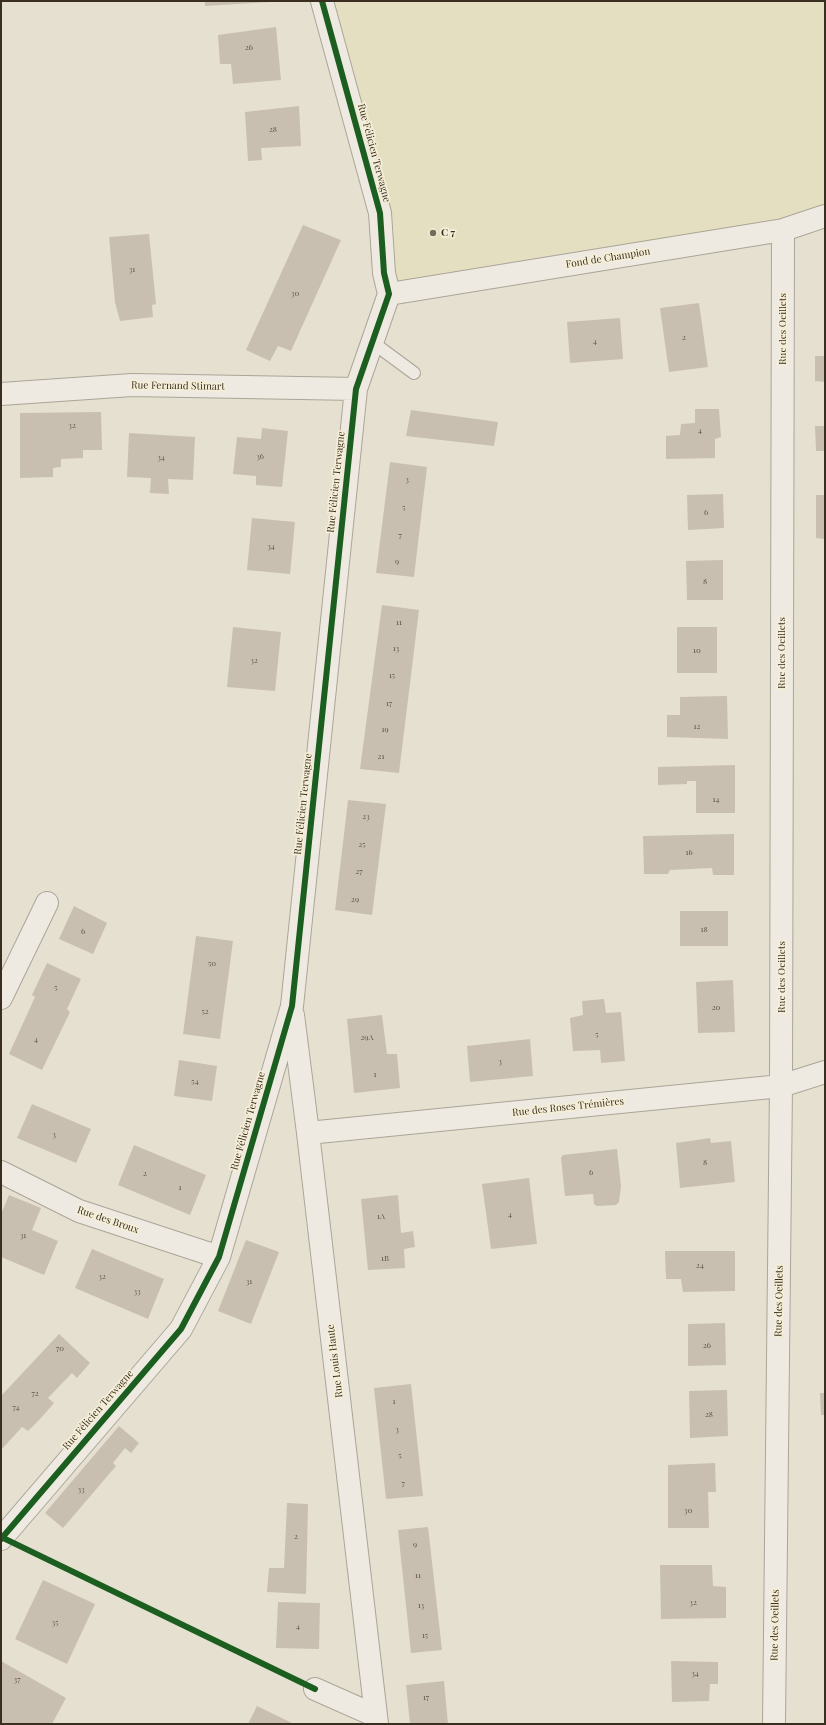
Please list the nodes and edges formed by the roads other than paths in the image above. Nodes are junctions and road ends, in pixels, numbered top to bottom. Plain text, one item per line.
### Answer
1 (322, 1) edge
2 (825, 216) edge
3 (783, 230) junction
4 (389, 294) junction
5 (372, 342) junction
6 (414, 373) dead end
7 (356, 390) junction
8 (1, 394) edge
9 (47, 903) dead end
10 (1, 998) edge
11 (292, 1006) junction
12 (825, 1072) edge
13 (781, 1086) junction
14 (308, 1133) junction
15 (1, 1172) edge
16 (219, 1257) junction
17 (1, 1538) edge
18 (315, 1689) road end
19 (376, 1720) edge
20 (774, 1724) edge

1 - 4 street, Rue Félicien Terwagne
2 - 3 street, Fond de Champion
3 - 4 street, Fond de Champion
3 - 13 street, Rue des Oeillets
4 - 5 street, Rue Félicien Terwagne
5 - 6 lane
5 - 7 street, Rue Félicien Terwagne
7 - 8 street, Rue Fernand Stimart
7 - 11 street, Rue Félicien Terwagne
9 - 10 street
11 - 14 street, Rue Louis Haute
11 - 16 street, Rue Félicien Terwagne
12 - 13 street, Rue des Roses Trémières
13 - 14 street, Rue des Roses Trémières
13 - 20 street, Rue des Oeillets
14 - 19 street, Rue Louis Haute
15 - 16 street, Rue des Broux
16 - 17 street, Rue Félicien Terwagne
18 - 19 street, Rue Louis Haute

